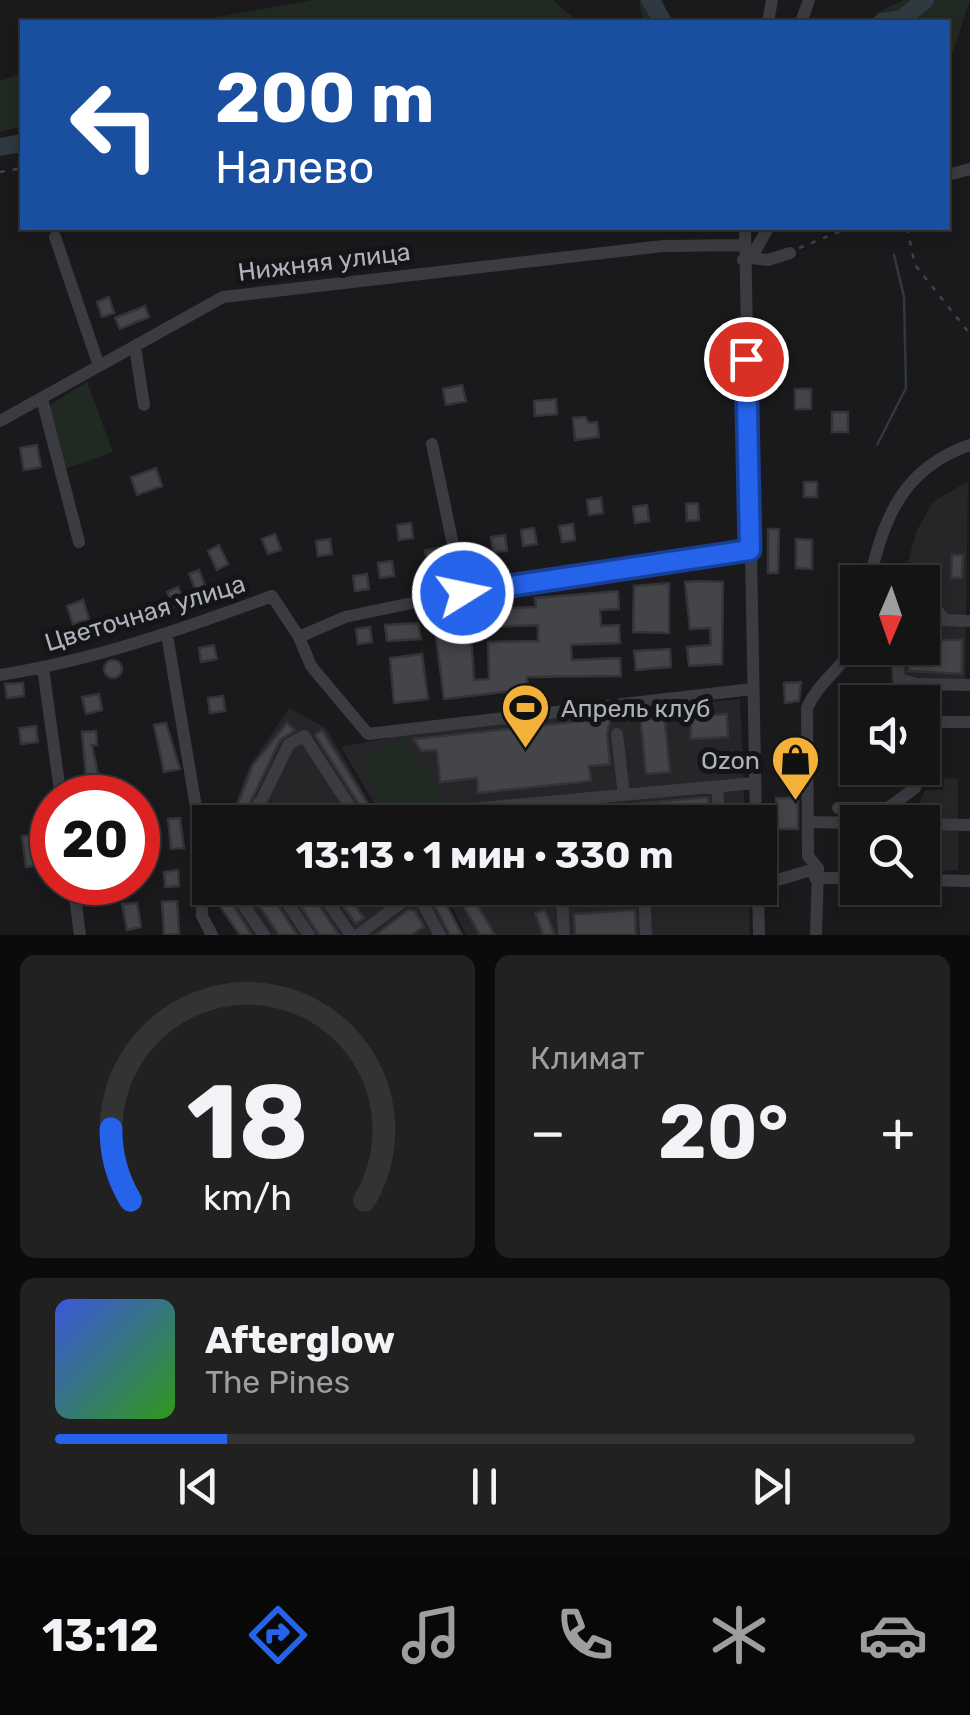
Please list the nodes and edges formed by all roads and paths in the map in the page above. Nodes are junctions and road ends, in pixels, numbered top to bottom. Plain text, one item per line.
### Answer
1 (746, 230) edge
2 (766, 230) edge
3 (843, 230) edge
4 (907, 230) edge
5 (55, 237) dead end
6 (790, 253) joint
7 (746, 254) junction
8 (970, 334) edge
9 (135, 347) junction
10 (99, 366) junction
11 (42, 399) junction
12 (144, 404) dead end
13 (0, 421) edge
14 (432, 444) dead end
15 (970, 444) edge
16 (79, 542) dead end
17 (750, 550) junction
18 (874, 565) edge
19 (463, 593) junction
20 (940, 614) edge
21 (970, 621) edge
22 (167, 634) junction
23 (299, 637) junction
24 (840, 665) edge
25 (898, 665) edge
26 (42, 668) junction
27 (0, 675) edge
28 (970, 686) edge
29 (752, 689) junction
30 (940, 722) edge
31 (970, 722) edge
32 (617, 734) dead end
33 (58, 775) edge
34 (754, 783) junction
35 (915, 785) edge
36 (717, 787) junction
37 (624, 795) junction
38 (259, 802) junction
39 (258, 805) edge
40 (261, 805) edge
41 (349, 805) edge
42 (514, 805) edge
43 (719, 805) edge
44 (755, 805) edge
45 (838, 808) dead end
46 (808, 822) junction
47 (840, 823) edge
48 (940, 824) edge
49 (970, 825) edge
50 (816, 873) junction
51 (840, 876) edge
52 (940, 880) edge
53 (970, 881) edge
54 (777, 884) edge
55 (76, 905) edge
56 (244, 905) edge
57 (289, 905) edge
58 (331, 905) edge
59 (389, 905) edge
60 (423, 905) edge
61 (562, 905) edge
62 (645, 905) edge
63 (759, 905) edge
64 (433, 932) edge
65 (80, 935) edge
66 (212, 935) edge
67 (264, 935) edge
68 (309, 935) edge
69 (355, 935) edge
70 (564, 935) edge
71 (646, 935) edge
72 (759, 935) edge
73 (816, 935) edge

1 - 7 street
2 - 7 street
3 - 6 path
4 - 8 path
5 - 10 street
6 - 7 street, Нижняя улица
7 - 9 street, Нижняя улица
7 - 17 street
9 - 10 street, Нижняя улица
9 - 12 street
10 - 11 street, Нижняя улица
11 - 13 street, Нижняя улица
11 - 16 street
14 - 19 street
15 - 18 street
17 - 19 street
17 - 29 street
19 - 23 street
20 - 21 street
22 - 23 street, Цветочная улица
22 - 26 street, Цветочная улица
22 - 66 street
23 - 29 street
24 - 46 street
25 - 28 street
26 - 27 street, Цветочная улица
26 - 33 street
29 - 34 street
30 - 31 street
32 - 37 street
34 - 36 street
34 - 44 street
35 - 45 street
36 - 37 street
36 - 43 street
37 - 42 street
38 - 39 street
38 - 40 street
38 - 41 street
46 - 47 street
46 - 50 street
48 - 49 street
50 - 51 street
50 - 54 street
50 - 73 street
52 - 53 street
55 - 65 street
56 - 67 street
57 - 68 street
58 - 69 street
59 - 69 street
60 - 64 street
61 - 70 street
62 - 71 street
63 - 72 street

